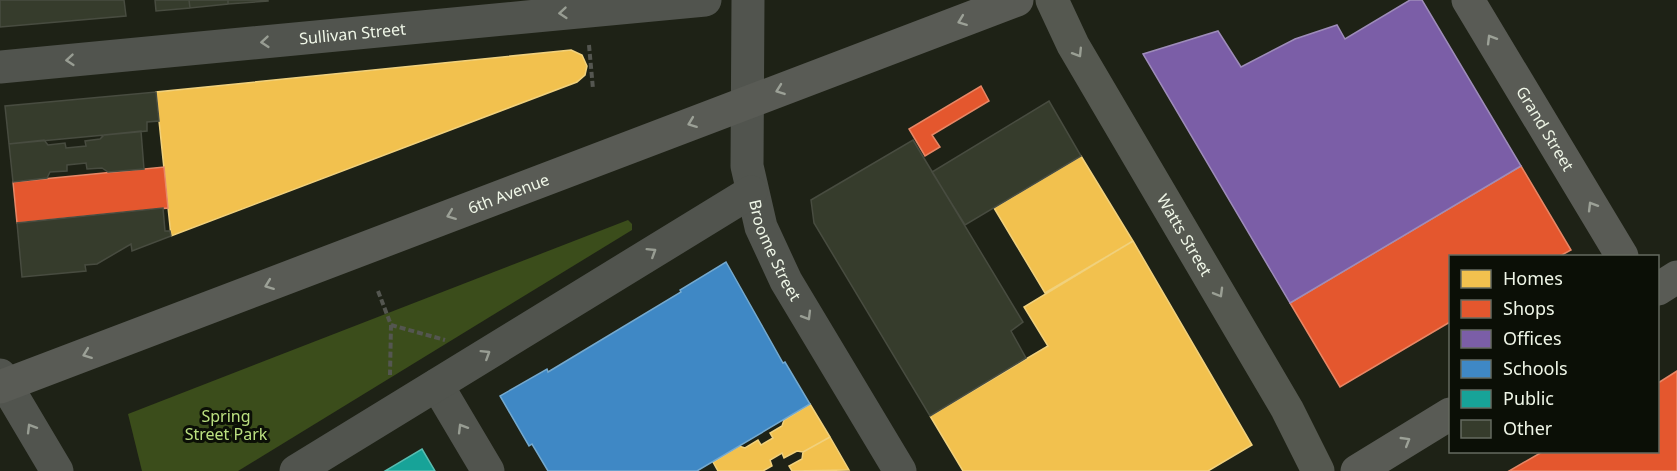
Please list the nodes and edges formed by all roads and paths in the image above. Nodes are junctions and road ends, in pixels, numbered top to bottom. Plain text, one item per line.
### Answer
1 (705, 0) edge
2 (748, 0) edge
3 (1017, 0) edge
4 (1052, 0) edge
5 (1468, 0) edge
6 (589, 45) dead end
7 (0, 67) edge
8 (593, 89) dead end
9 (747, 103) junction
10 (751, 192) junction
11 (1621, 255) edge
12 (1677, 277) edge
13 (1659, 288) edge
14 (378, 291) dead end
15 (391, 325) junction
16 (454, 343) dead end
17 (2, 382) edge
18 (390, 382) dead end
19 (436, 385) junction
20 (1449, 415) edge
21 (57, 471) edge
22 (296, 471) edge
23 (488, 471) edge
24 (900, 471) edge
25 (1318, 471) edge
26 (1357, 471) edge

1 -> 7 street, Sullivan Street
2 - 9 street, Broome Street
3 -> 9 main road, 6th Avenue
4 -> 25 highway, Watts Street
11 -> 5 main road, Grand Street
6 - 8 path
9 - 10 street, Broome Street
9 -> 17 main road, 6th Avenue
19 -> 10 street
10 -> 24 street, Broome Street
12 - 13 main road
14 - 15 path
15 - 16 path
15 - 18 path
21 -> 17 street
19 - 22 street
23 -> 19 street
26 -> 20 main road

